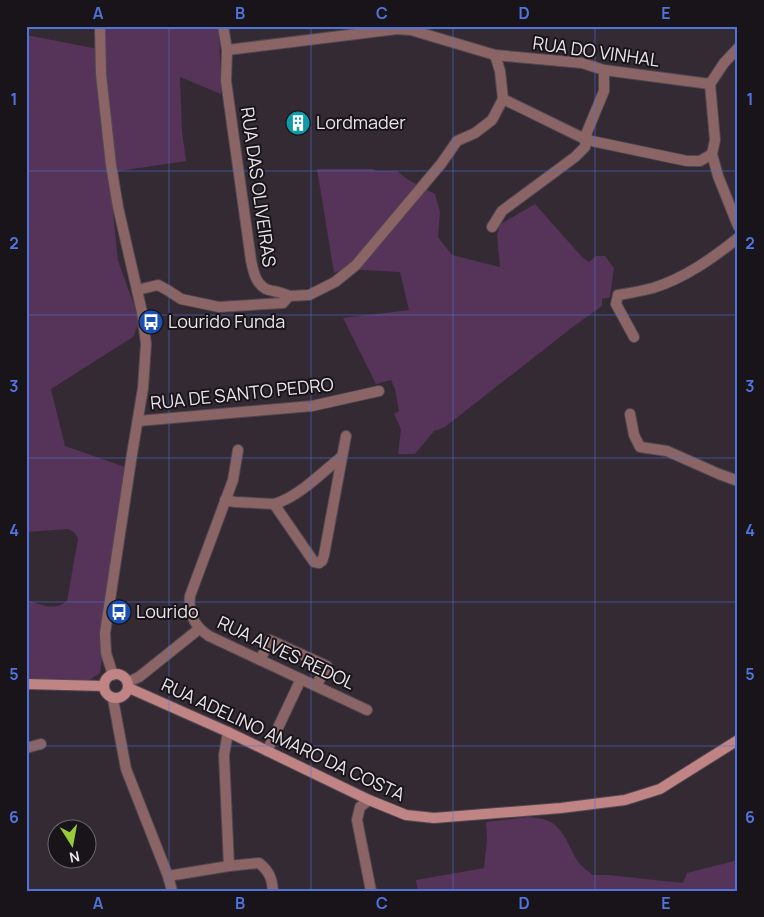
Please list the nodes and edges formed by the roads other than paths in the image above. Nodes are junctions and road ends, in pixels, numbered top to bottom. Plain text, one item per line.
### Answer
1 (100, 26) edge
2 (223, 26) edge
3 (325, 26) edge
4 (408, 28) edge
5 (325, 38) junction
6 (738, 48) edge
7 (227, 50) junction
8 (495, 55) junction
9 (604, 70) junction
10 (710, 84) junction
11 (503, 99) junction
12 (587, 140) junction
13 (712, 154) junction
14 (738, 226) edge
15 (492, 227) dead end
16 (738, 238) edge
17 (137, 290) junction
18 (289, 296) junction
19 (634, 336) dead end
20 (379, 391) dead end
21 (630, 414) dead end
22 (138, 421) junction
23 (346, 436) dead end
24 (238, 450) dead end
25 (342, 456) junction
26 (738, 481) edge
27 (225, 500) junction
28 (274, 504) junction
29 (199, 629) junction
30 (260, 660) junction
31 (113, 675) junction
32 (301, 679) junction
33 (26, 684) edge
34 (128, 685) junction
35 (104, 686) junction
36 (316, 686) junction
37 (112, 699) junction
38 (367, 710) dead end
39 (228, 732) junction
40 (738, 740) edge
41 (41, 744) dead end
42 (26, 748) edge
43 (267, 751) junction
44 (369, 800) junction
45 (229, 866) junction
46 (168, 876) junction
47 (172, 891) edge
48 (273, 891) edge
49 (371, 891) edge

1 - 17 street
2 - 7 street, RUA DAS OLIVEIRAS
3 - 5 street
4 - 5 street, RUA DO VINHAL
4 - 8 street, RUA DO VINHAL
5 - 7 street, RUA DO VINHAL
6 - 10 street
7 - 18 street, RUA DAS OLIVEIRAS
8 - 9 street, RUA DO VINHAL
8 - 11 street
9 - 10 street, RUA DO VINHAL
9 - 12 street
10 - 13 street
11 - 12 street
11 - 18 street
12 - 13 street
12 - 15 street
13 - 14 street
16 - 19 street
17 - 18 street
17 - 22 street
20 - 22 street, RUA DE SANTO PEDRO
21 - 26 street
22 - 31 street
23 - 25 street
24 - 27 street, RUA ALVES REDOL
25 - 28 street
25 - 28 street
27 - 28 street
27 - 29 street, RUA ALVES REDOL
29 - 30 street, RUA ALVES REDOL
29 - 34 street
30 - 32 street, RUA ALVES REDOL
30 - 36 street
31 - 34 street
31 - 35 street
32 - 36 street, RUA ALVES REDOL
32 - 43 street
33 - 35 street
34 - 37 street
34 - 39 street, RUA ADELINO AMARO DA COSTA
35 - 37 street
36 - 38 street, RUA ALVES REDOL
37 - 46 street
39 - 43 street, RUA ADELINO AMARO DA COSTA
39 - 45 street
40 - 44 street, RUA ADELINO AMARO DA COSTA
41 - 42 street
43 - 44 street, RUA ADELINO AMARO DA COSTA
44 - 49 street
45 - 46 street
45 - 48 street
46 - 47 street

